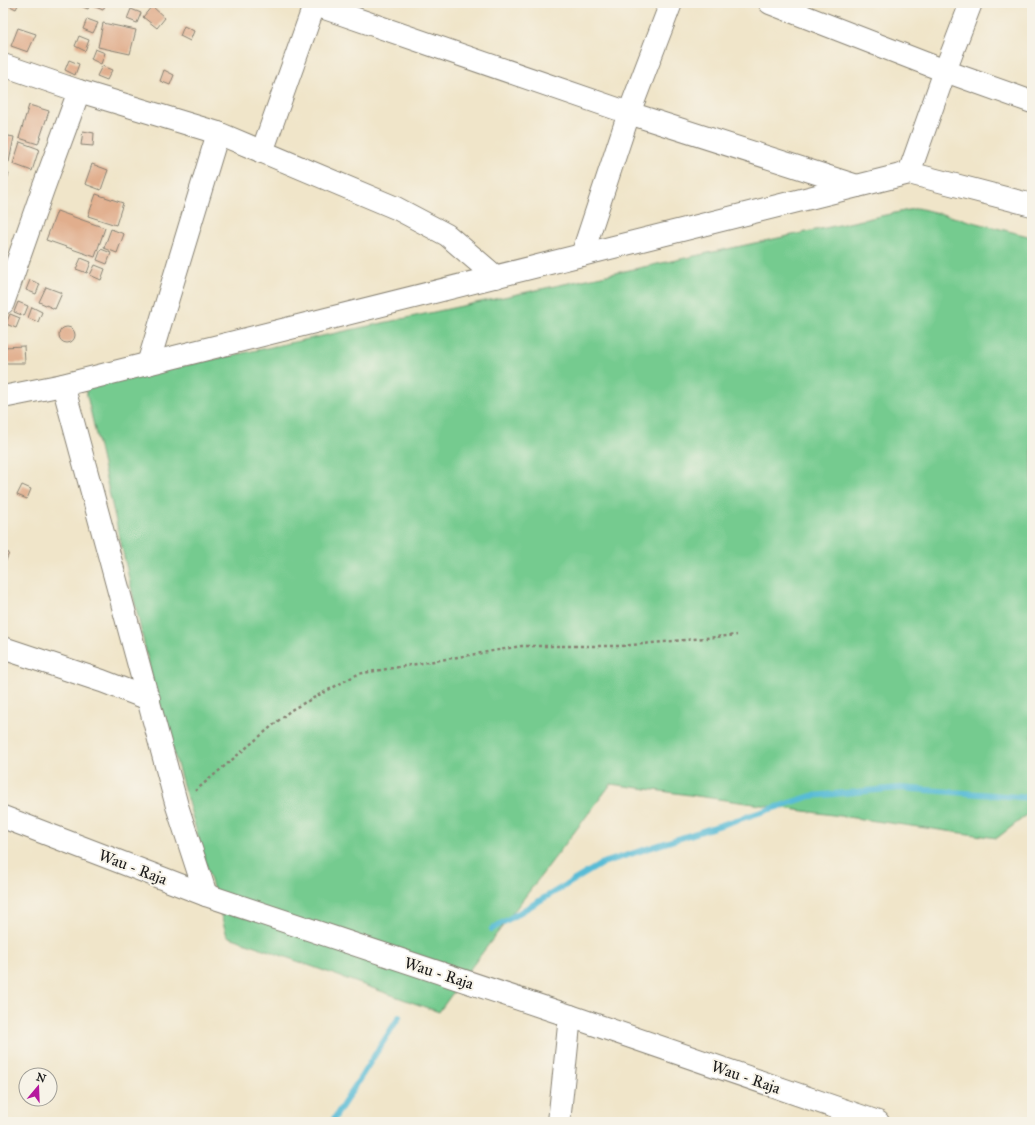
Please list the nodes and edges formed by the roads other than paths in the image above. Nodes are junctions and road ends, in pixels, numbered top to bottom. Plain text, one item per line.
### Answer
1 (671, 3) edge
2 (770, 3) edge
3 (971, 3) edge
4 (313, 4) edge
5 (3, 65) edge
6 (945, 71) junction
7 (79, 91) junction
8 (1032, 102) edge
9 (629, 113) junction
10 (218, 133) junction
11 (262, 152) junction
12 (909, 173) junction
13 (857, 186) junction
14 (1032, 206) edge
15 (582, 256) junction
16 (496, 277) junction
17 (3, 303) edge
18 (148, 364) junction
19 (64, 385) junction
20 (3, 397) edge
21 (3, 648) edge
22 (149, 699) junction
23 (3, 817) edge
24 (206, 895) junction
25 (570, 1016) junction
26 (559, 1122) edge
27 (878, 1122) edge

1 - 9 street
2 - 6 street
3 - 6 street
4 - 9 street
4 - 11 street
5 - 7 street
6 - 8 street
6 - 12 street
7 - 10 street
7 - 17 street
9 - 13 street
9 - 15 street
10 - 11 street
10 - 18 street
11 - 16 street
12 - 13 street
12 - 14 street
13 - 15 street
15 - 16 street
16 - 18 street
18 - 19 street
19 - 20 street
19 - 22 street
21 - 22 street
22 - 24 street
23 - 24 street, Wau - Raja
24 - 25 street, Wau - Raja
25 - 26 street
25 - 27 street, Wau - Raja

